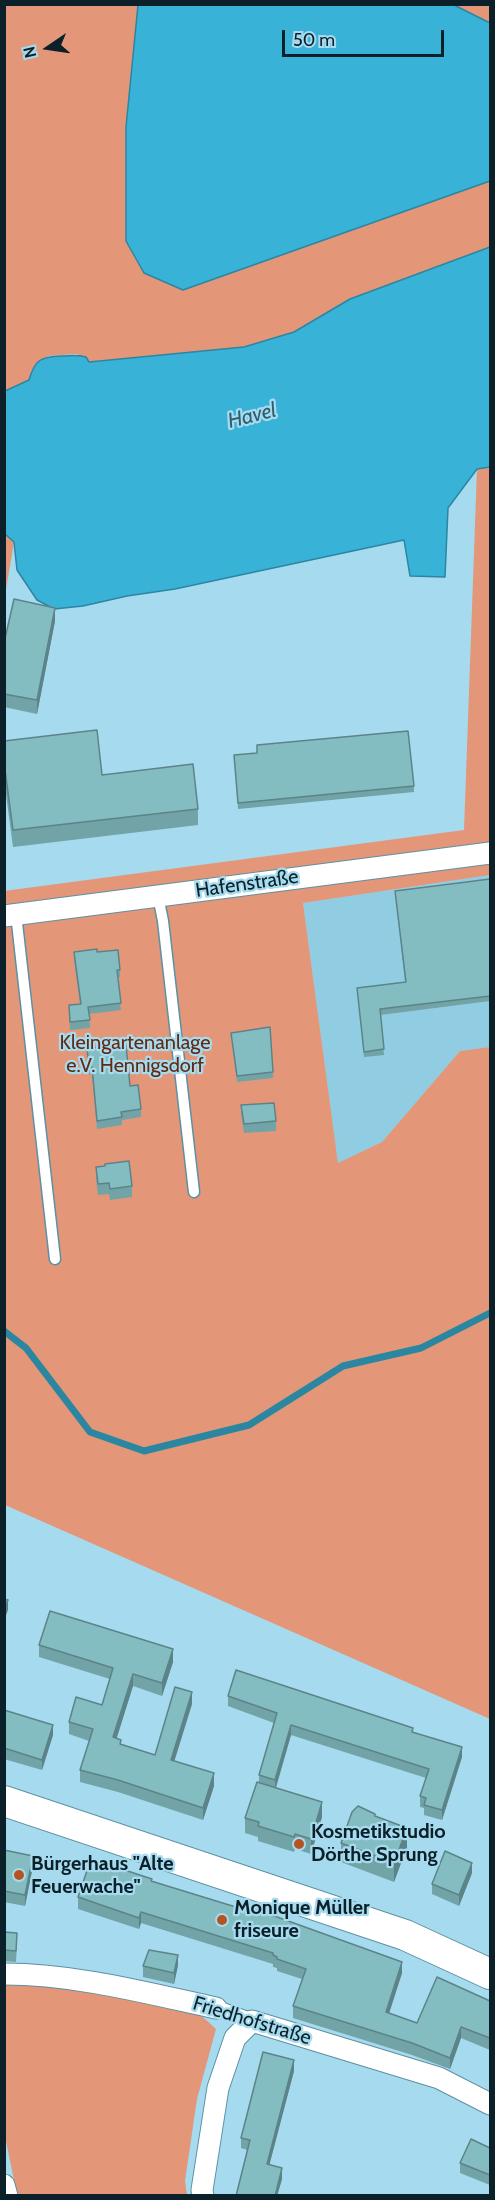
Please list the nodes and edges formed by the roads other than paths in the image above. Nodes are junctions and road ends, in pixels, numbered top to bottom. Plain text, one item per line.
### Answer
1 (490, 853) edge
2 (158, 897) junction
3 (10, 915) edge
4 (194, 1192) dead end
5 (55, 1259) dead end
6 (4, 1801) edge
7 (4, 1974) edge
8 (490, 1974) edge
9 (216, 2008) joint
10 (252, 2021) junction
11 (490, 2104) edge
12 (4, 2185) edge
13 (7, 2196) edge
14 (203, 2196) edge

1 - 2 street, Hafenstraße
2 - 3 street, Hafenstraße
2 - 4 lane
3 - 5 lane
6 - 8 main road
7 - 9 street, Friedhofstraße
9 - 10 street, Friedhofstraße
10 - 11 street, Friedhofstraße
10 - 14 street
12 - 13 street

